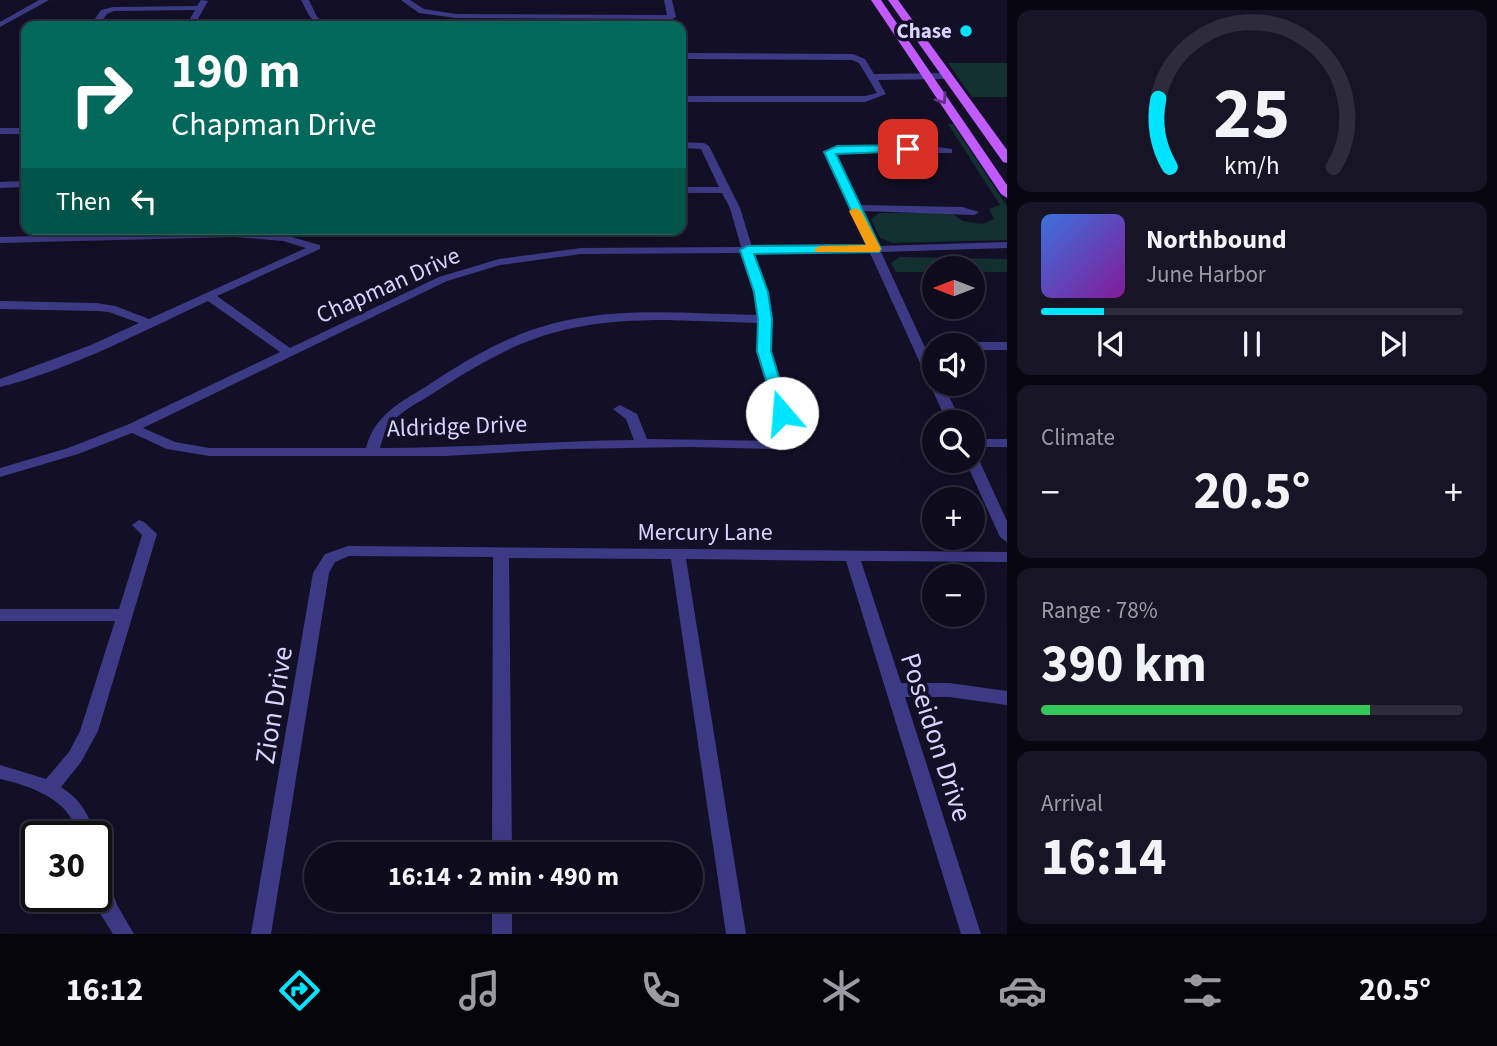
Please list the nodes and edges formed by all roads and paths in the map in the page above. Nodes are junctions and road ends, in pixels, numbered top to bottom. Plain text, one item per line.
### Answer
1 (45, 0) edge
2 (305, 0) edge
3 (405, 0) edge
4 (668, 0) edge
5 (876, 0) edge
6 (893, 0) edge
7 (202, 4) edge
8 (98, 21) edge
9 (193, 21) edge
10 (318, 21) edge
11 (891, 21) junction
12 (909, 22) junction
13 (0, 24) edge
14 (686, 56) edge
15 (926, 76) junction
16 (947, 76) junction
17 (872, 77) junction
18 (686, 99) edge
19 (957, 121) junction
20 (980, 121) junction
21 (21, 129) edge
22 (0, 131) edge
23 (686, 145) edge
24 (949, 152) dead end
25 (1007, 159) edge
26 (21, 184) edge
27 (0, 185) edge
28 (686, 190) edge
29 (725, 190) junction
30 (1007, 194) edge
31 (854, 208) junction
32 (974, 212) dead end
33 (196, 235) edge
34 (247, 235) edge
35 (0, 240) edge
36 (1007, 245) edge
37 (874, 249) junction
38 (902, 249) junction
39 (747, 250) junction
40 (1007, 254) edge
41 (209, 296) junction
42 (0, 306) edge
43 (765, 319) junction
44 (149, 323) junction
45 (919, 346) joint
46 (985, 346) edge
47 (1007, 346) edge
48 (289, 352) junction
49 (922, 353) edge
50 (0, 383) edge
51 (620, 409) dead end
52 (132, 428) junction
53 (985, 443) edge
54 (1007, 443) edge
55 (642, 444) junction
56 (372, 452) junction
57 (0, 473) edge
58 (978, 473) edge
59 (139, 525) dead end
60 (1007, 537) edge
61 (402, 553) joint
62 (501, 554) junction
63 (678, 555) junction
64 (852, 556) junction
65 (1007, 557) edge
66 (0, 615) edge
67 (125, 615) junction
68 (895, 691) junction
69 (1007, 698) edge
70 (0, 772) edge
71 (49, 788) junction
72 (81, 821) edge
73 (502, 842) edge
74 (110, 912) edge
75 (502, 912) edge
76 (120, 933) edge
77 (261, 934) edge
78 (502, 934) edge
79 (736, 934) edge
80 (971, 934) edge

1 - 13 street
2 - 10 street
3 - 4 street
5 - 11 main road
6 - 12 main road
7 - 8 street
7 - 9 street
11 - 12 main road
11 - 15 main road
12 - 16 main road
14 - 17 street
15 - 16 street
15 - 17 street
15 -> 19 main road
16 - 20 main road
17 - 18 street
19 - 20 main road
19 - 30 main road
20 - 25 main road
21 - 22 street
23 - 29 street
24 - 31 street
26 - 27 street
28 - 29 street
29 - 39 street
31 - 32 street
31 - 37 street
33 - 35 street
34 - 41 street
36 - 38 street, Chapman Drive
37 - 38 street, Chapman Drive
37 - 39 street, Chapman Drive
37 - 45 street
38 - 40 street, Chapman Drive
39 - 43 street
39 - 48 street, Chapman Drive
41 - 44 street
41 - 48 street
42 - 44 street
43 - 55 street, Aldridge Drive
43 - 56 street
44 - 50 street
45 - 49 street
46 - 47 street
48 - 52 street, Chapman Drive
51 - 55 street
52 - 56 street, Aldridge Drive
52 - 57 street, Chapman Drive
53 - 54 street
55 - 56 street, Aldridge Drive
58 - 60 street
59 - 67 street
61 - 62 street, Mercury Lane
61 - 77 street, Zion Drive
62 - 63 street, Mercury Lane
62 - 73 street
63 - 64 street, Mercury Lane
63 - 79 street
64 - 65 street, Mercury Lane
64 - 68 street, Poseidon Drive
66 - 67 street
67 - 71 street
68 - 69 street
68 - 80 street, Poseidon Drive
70 - 71 street
71 - 72 street
74 - 76 street
75 - 78 street

